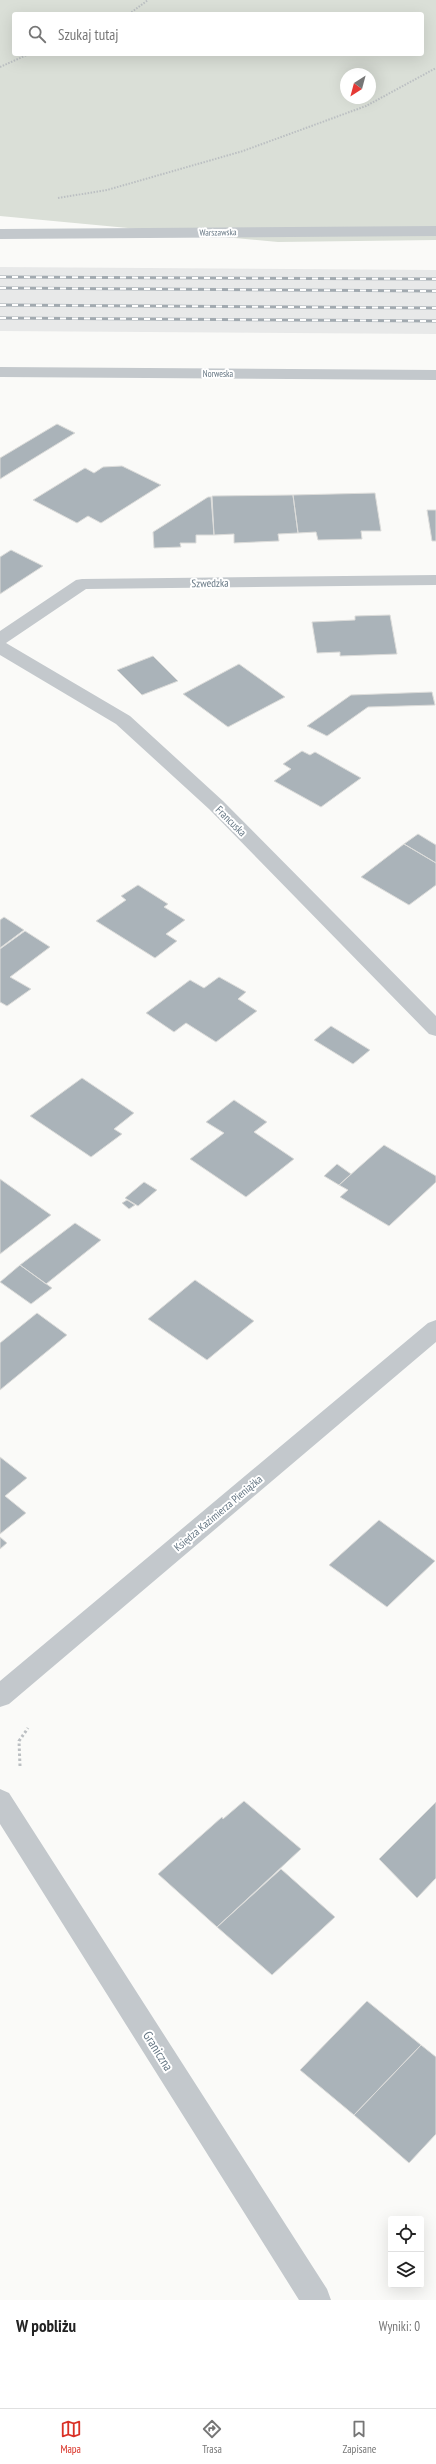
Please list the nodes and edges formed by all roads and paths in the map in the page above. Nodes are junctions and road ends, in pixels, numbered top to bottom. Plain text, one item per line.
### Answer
1 (148, 0) edge
2 (132, 12) edge
3 (25, 56) edge
4 (0, 67) edge
5 (436, 68) edge
6 (54, 199) dead end
7 (436, 231) edge
8 (0, 234) edge
9 (0, 372) edge
10 (436, 375) edge
11 (436, 580) edge
12 (0, 639) edge
13 (0, 647) edge
14 (436, 1029) edge
15 (436, 1329) edge
16 (0, 1696) edge
17 (30, 1726) dead end
18 (21, 1769) dead end
19 (0, 1801) edge
20 (316, 2300) edge

1 - 2 path
3 - 4 path
5 - 6 path
7 - 8 street, Warszawska
9 - 10 street, Norweska
11 - 12 street, Szwedzka
13 - 14 street, Francuska
15 - 16 street, Księdza Kazimierza Pieniążka
17 - 18 path
19 - 20 street, Graniczna

